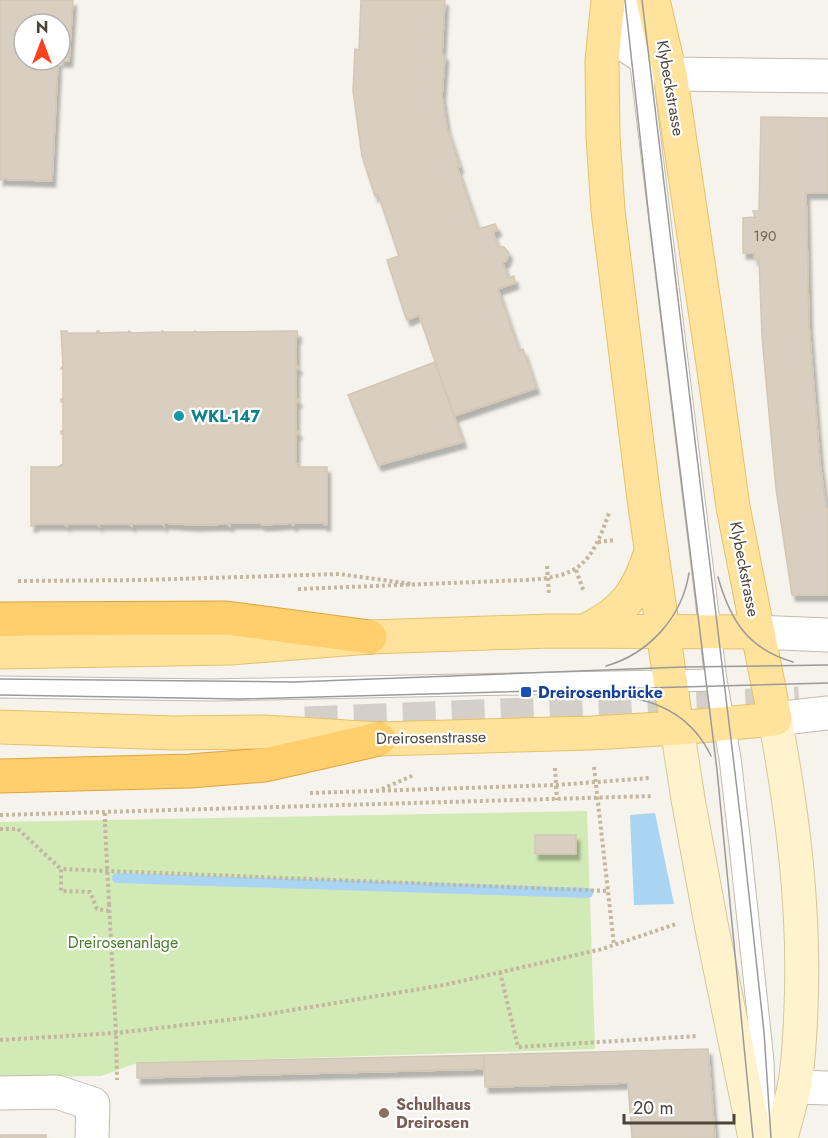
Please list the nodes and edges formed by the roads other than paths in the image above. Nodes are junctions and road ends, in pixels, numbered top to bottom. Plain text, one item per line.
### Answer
1 (653, 0) edge
2 (616, 6) edge
3 (639, 55) junction
4 (670, 74) junction
5 (828, 76) edge
6 (651, 552) junction
7 (0, 619) edge
8 (587, 630) junction
9 (663, 631) junction
10 (710, 631) junction
11 (758, 632) junction
12 (828, 635) edge
13 (370, 637) junction
14 (0, 652) edge
15 (716, 680) junction
16 (670, 681) junction
17 (0, 687) edge
18 (828, 712) edge
19 (775, 719) junction
20 (724, 724) junction
21 (0, 727) edge
22 (677, 728) junction
23 (379, 739) junction
24 (0, 776) edge
25 (794, 1087) junction
26 (828, 1088) edge
27 (0, 1093) edge
28 (92, 1138) edge
29 (755, 1138) edge
30 (765, 1138) edge
31 (781, 1138) edge

1 - 4 main road, Klybeckstrasse
2 - 3 street
2 - 6 main road
3 - 4 street
3 - 10 lane
4 - 5 street
4 - 11 main road, Klybeckstrasse
6 - 8 main road
6 - 9 main road
7 - 13 highway
8 - 9 main road
8 - 13 main road
9 - 10 main road
9 - 16 main road
10 - 11 main road
10 - 15 lane
11 - 12 street
11 - 19 main road, Klybeckstrasse
13 - 14 main road
15 - 16 lane
15 - 20 lane
16 - 17 lane
16 - 22 main road
18 - 19 street
19 - 20 main road, Dreirosenstrasse
19 - 25 street, Klybeckstrasse
20 - 22 main road, Dreirosenstrasse
20 - 30 lane
21 - 23 main road, Dreirosenstrasse
22 - 23 main road, Dreirosenstrasse
22 - 29 street
23 - 24 highway
25 - 26 street
25 - 31 street, Klybeckstrasse
27 - 28 street

